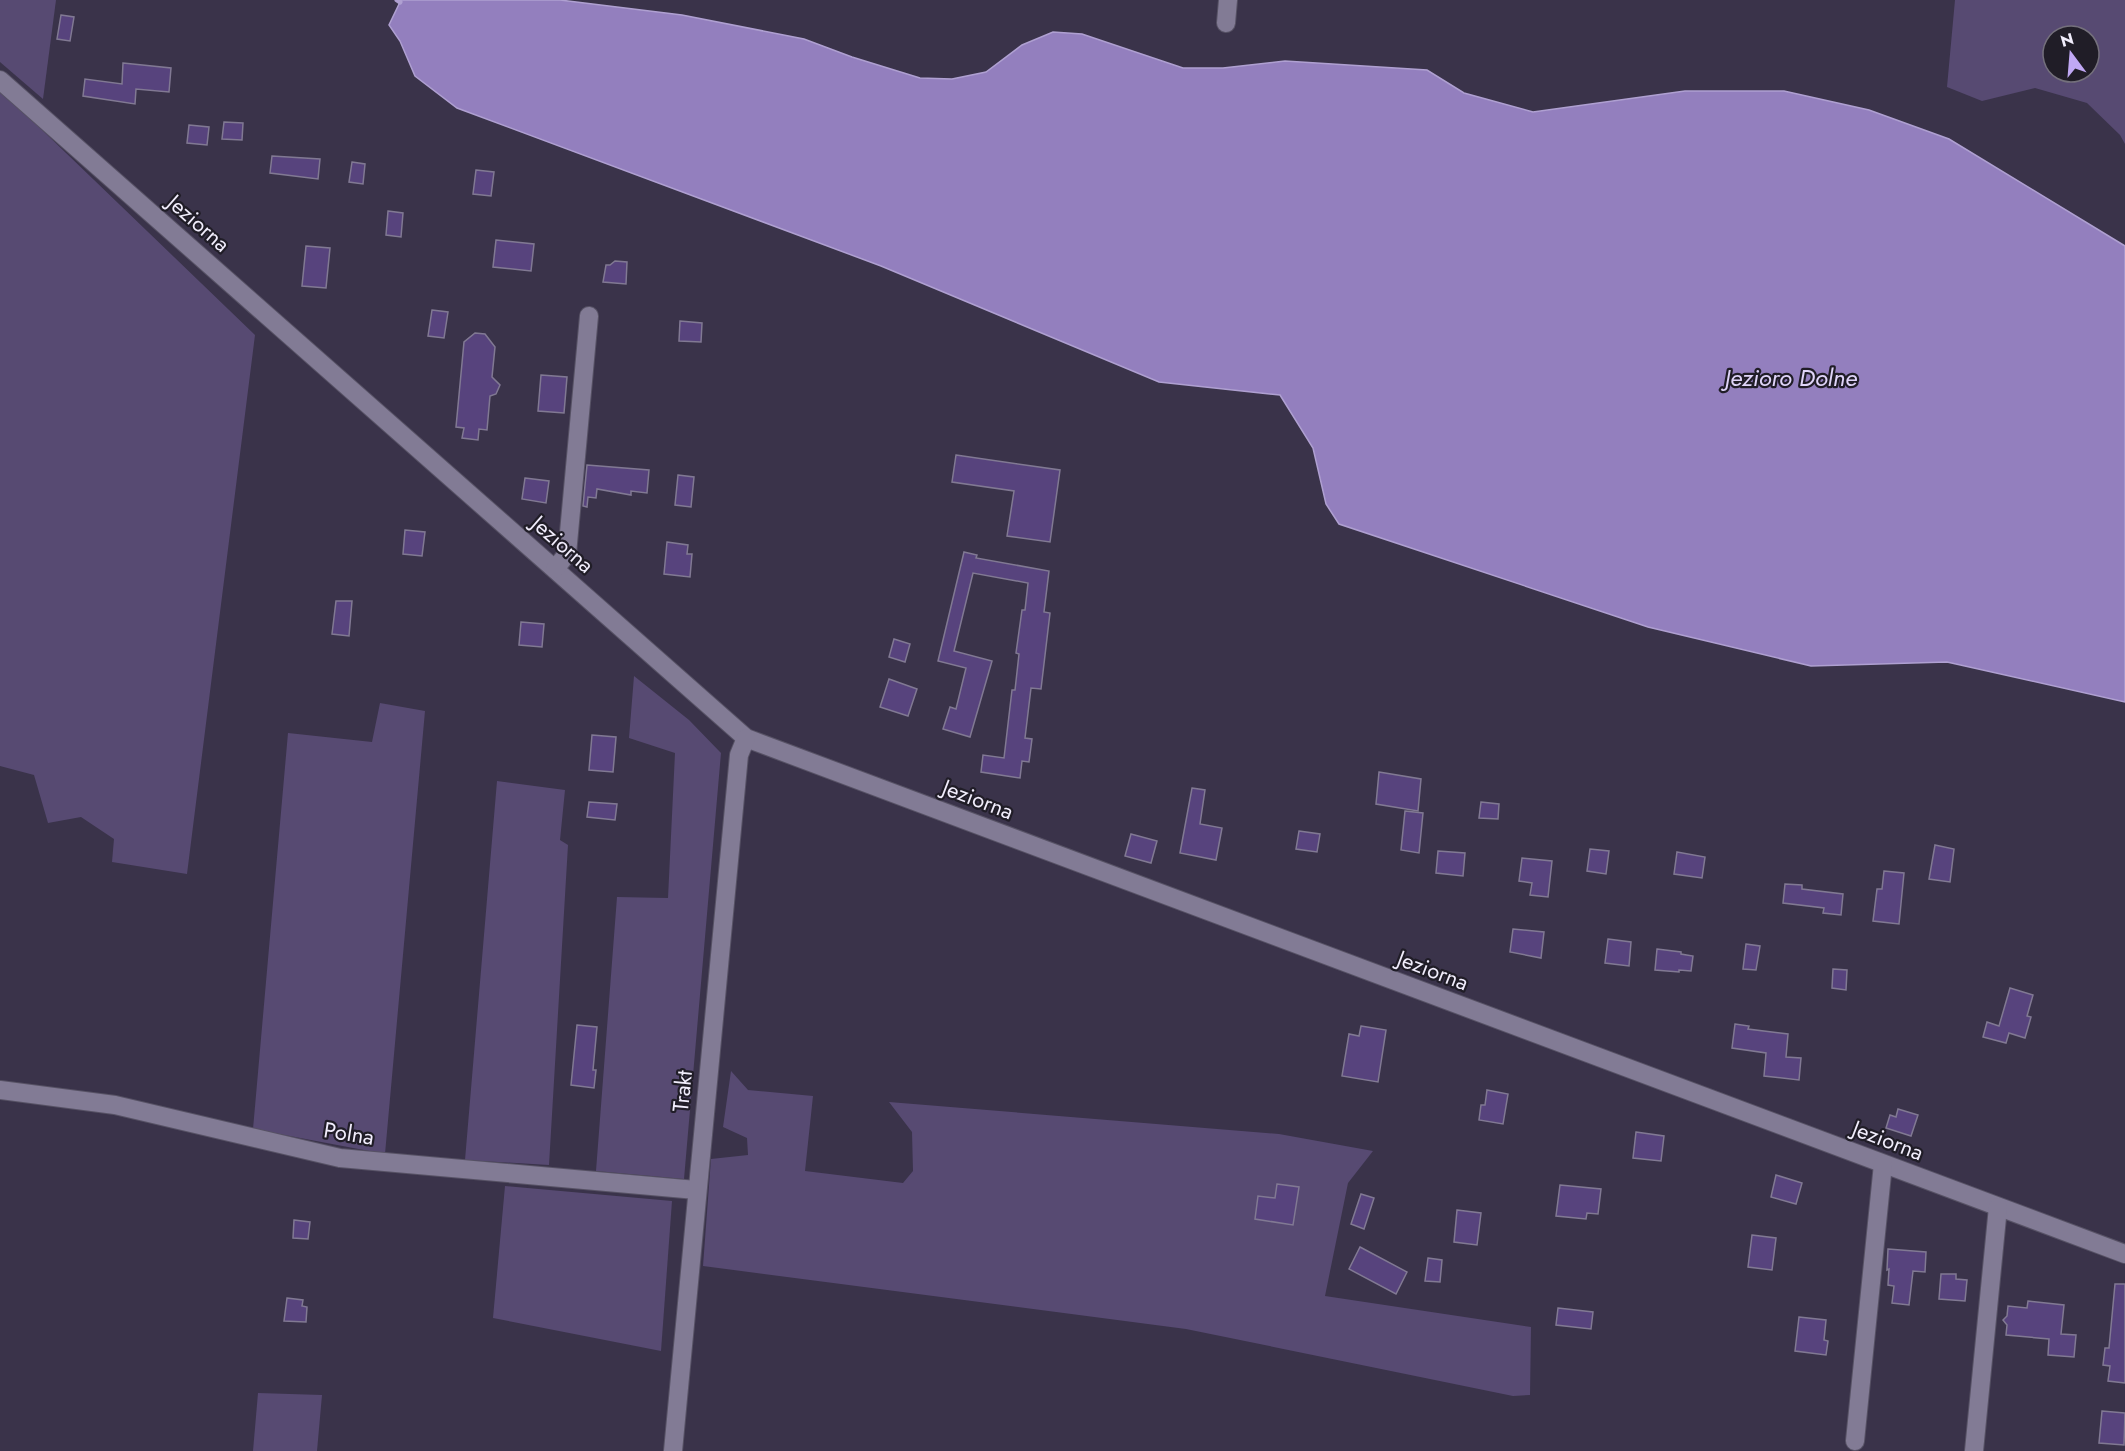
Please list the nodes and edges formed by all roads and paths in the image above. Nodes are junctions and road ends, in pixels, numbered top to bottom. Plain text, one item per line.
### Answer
1 (1228, 0) edge
2 (1226, 23) dead end
3 (0, 80) edge
4 (589, 316) dead end
5 (555, 569) junction
6 (746, 738) junction
7 (0, 1090) edge
8 (1883, 1164) junction
9 (696, 1190) junction
10 (1998, 1207) junction
11 (2125, 1254) edge
12 (1855, 1441) dead end
13 (673, 1451) edge
14 (1974, 1451) edge

1 - 2 street
3 - 5 street, Jeziorna
4 - 5 street
5 - 6 street, Jeziorna
6 - 8 street, Jeziorna
6 - 9 street, Trakt
7 - 9 street, Polna
8 - 10 street, Jeziorna
8 - 12 street
9 - 13 street, Trakt
10 - 11 street, Jeziorna
10 - 14 street

